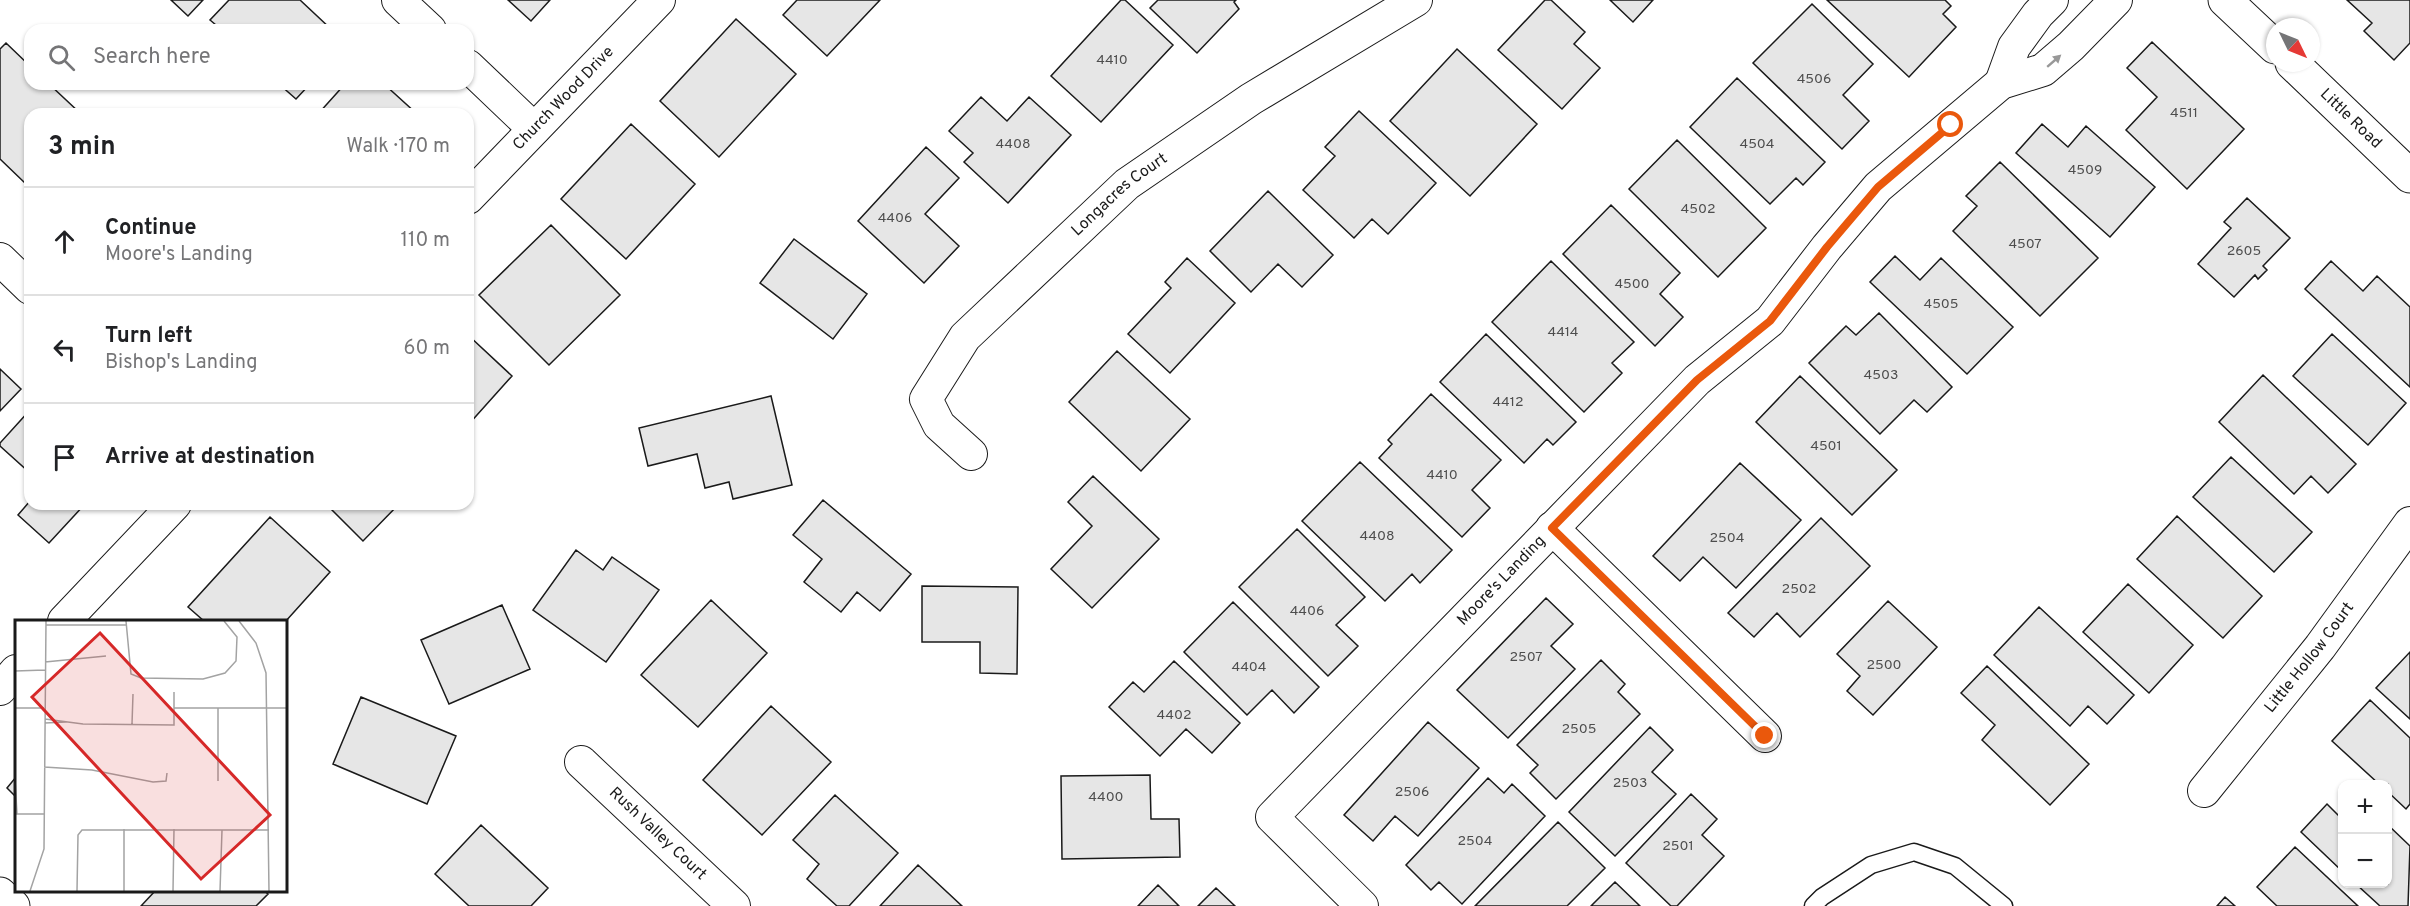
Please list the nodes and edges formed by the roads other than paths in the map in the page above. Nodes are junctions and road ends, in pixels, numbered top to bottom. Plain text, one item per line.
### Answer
1 (399, 0) edge
2 (659, 0) edge
3 (1416, 0) edge
4 (2052, 0) edge
5 (2116, 0) edge
6 (2240, 5) edge
7 (424, 24) edge
8 (2266, 36) edge
9 (474, 72) edge
10 (2301, 72) edge
11 (2001, 83) junction
12 (534, 129) junction
13 (2410, 176) edge
14 (474, 192) edge
15 (0, 259) edge
16 (24, 282) edge
17 (970, 454) dead end
18 (169, 510) edge
19 (2410, 522) edge
20 (1552, 528) junction
21 (65, 620) edge
22 (15, 672) edge
23 (0, 689) edge
24 (1765, 736) dead end
25 (581, 762) dead end
26 (2204, 791) dead end
27 (0, 894) edge
28 (13, 906) edge
29 (734, 906) edge
30 (1362, 906) edge
31 (1813, 906) edge
32 (2004, 906) edge

1 - 7 street
2 - 12 street, Church Wood Drive
3 - 17 street, Longacres Court
4 - 11 street, Moore's Landing
11 -> 5 street, Moore's Landing
6 - 8 street
9 - 12 street
10 - 13 street, Little Road
11 - 20 street, Moore's Landing
12 - 14 street, Church Wood Drive
15 - 16 street
18 - 21 street
19 - 26 street, Little Hollow Court
20 - 24 street
20 - 30 street, Moore's Landing
22 - 23 street
25 - 29 street, Rush Valley Court
27 - 28 street
31 - 32 lane

